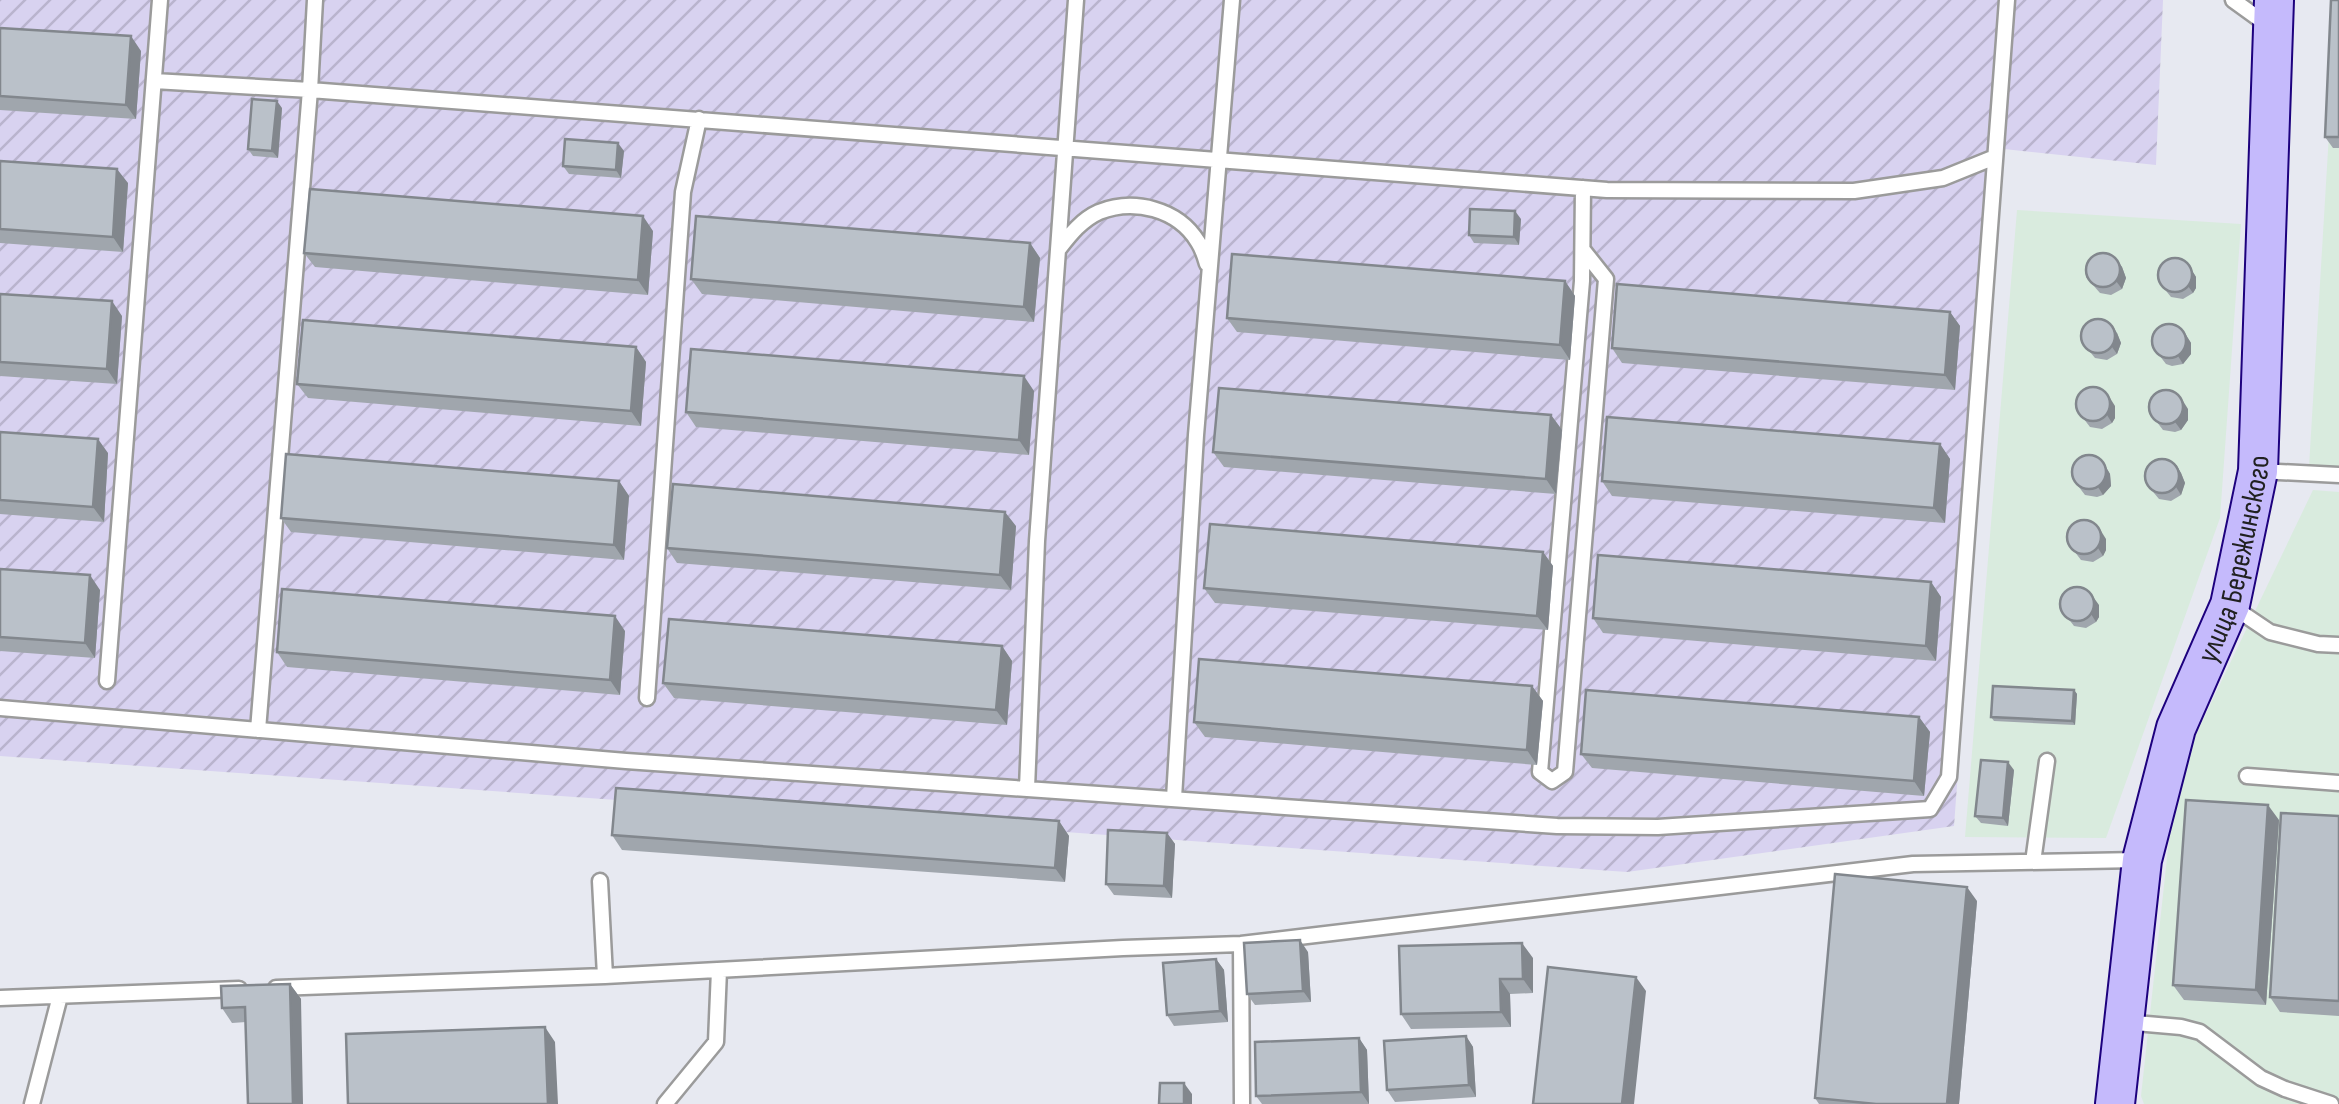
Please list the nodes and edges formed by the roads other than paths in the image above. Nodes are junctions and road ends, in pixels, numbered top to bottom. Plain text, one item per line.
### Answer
1 (160, 0) edge
2 (315, 0) edge
3 (1076, 0) edge
4 (1232, 0) edge
5 (2007, 0) edge
6 (2234, 0) edge
7 (2273, 14) edge
8 (154, 82) junction
9 (310, 90) junction
10 (700, 119) junction
11 (1064, 148) junction
12 (1995, 158) junction
13 (1219, 160) junction
14 (1584, 188) junction
15 (1057, 250) junction
16 (1583, 250) junction
17 (1210, 270) junction
18 (2258, 470) junction
19 (2339, 475) edge
20 (2230, 605) junction
21 (2339, 645) edge
22 (106, 681) dead end
23 (646, 698) dead end
24 (0, 708) edge
25 (258, 730) junction
26 (2048, 761) dead end
27 (2247, 776) dead end
28 (2339, 784) edge
29 (1027, 788) junction
30 (1174, 798) junction
31 (2142, 860) junction
32 (2034, 862) junction
33 (600, 881) dead end
34 (1241, 944) junction
35 (719, 970) junction
36 (605, 976) junction
37 (60, 996) junction
38 (0, 998) edge
39 (2123, 1022) junction
40 (32, 1104) edge
41 (665, 1104) edge
42 (1242, 1104) edge
43 (2115, 1104) edge
44 (2331, 1104) edge

1 - 8 lane
2 - 9 lane
3 - 11 lane
4 - 13 lane
5 - 12 lane
6 - 7 lane
7 - 18 main road, улица Бережинского
8 - 9 lane
8 - 22 lane
9 - 10 lane
9 - 25 lane
10 - 11 lane
10 - 23 lane
11 - 13 lane
11 - 15 lane
12 - 14 lane
12 - 30 lane
13 - 14 lane
13 - 17 lane
14 - 16 lane
15 - 17 lane
15 - 29 lane
16 - 16 lane
17 - 30 lane
18 - 19 lane
18 - 20 main road, улица Бережинского
20 - 21 lane
20 - 31 main road, улица Бережинского
24 - 25 lane
25 - 29 lane
26 - 32 lane
27 - 28 lane
29 - 30 lane
31 - 32 lane
31 - 39 main road, улица Бережинского
32 - 34 lane
33 - 36 lane
34 - 35 lane
34 - 42 lane
35 - 36 lane
35 - 41 lane
36 - 37 lane
37 - 38 lane
37 - 40 lane
39 - 43 main road, улица Бережинского
39 - 44 lane

